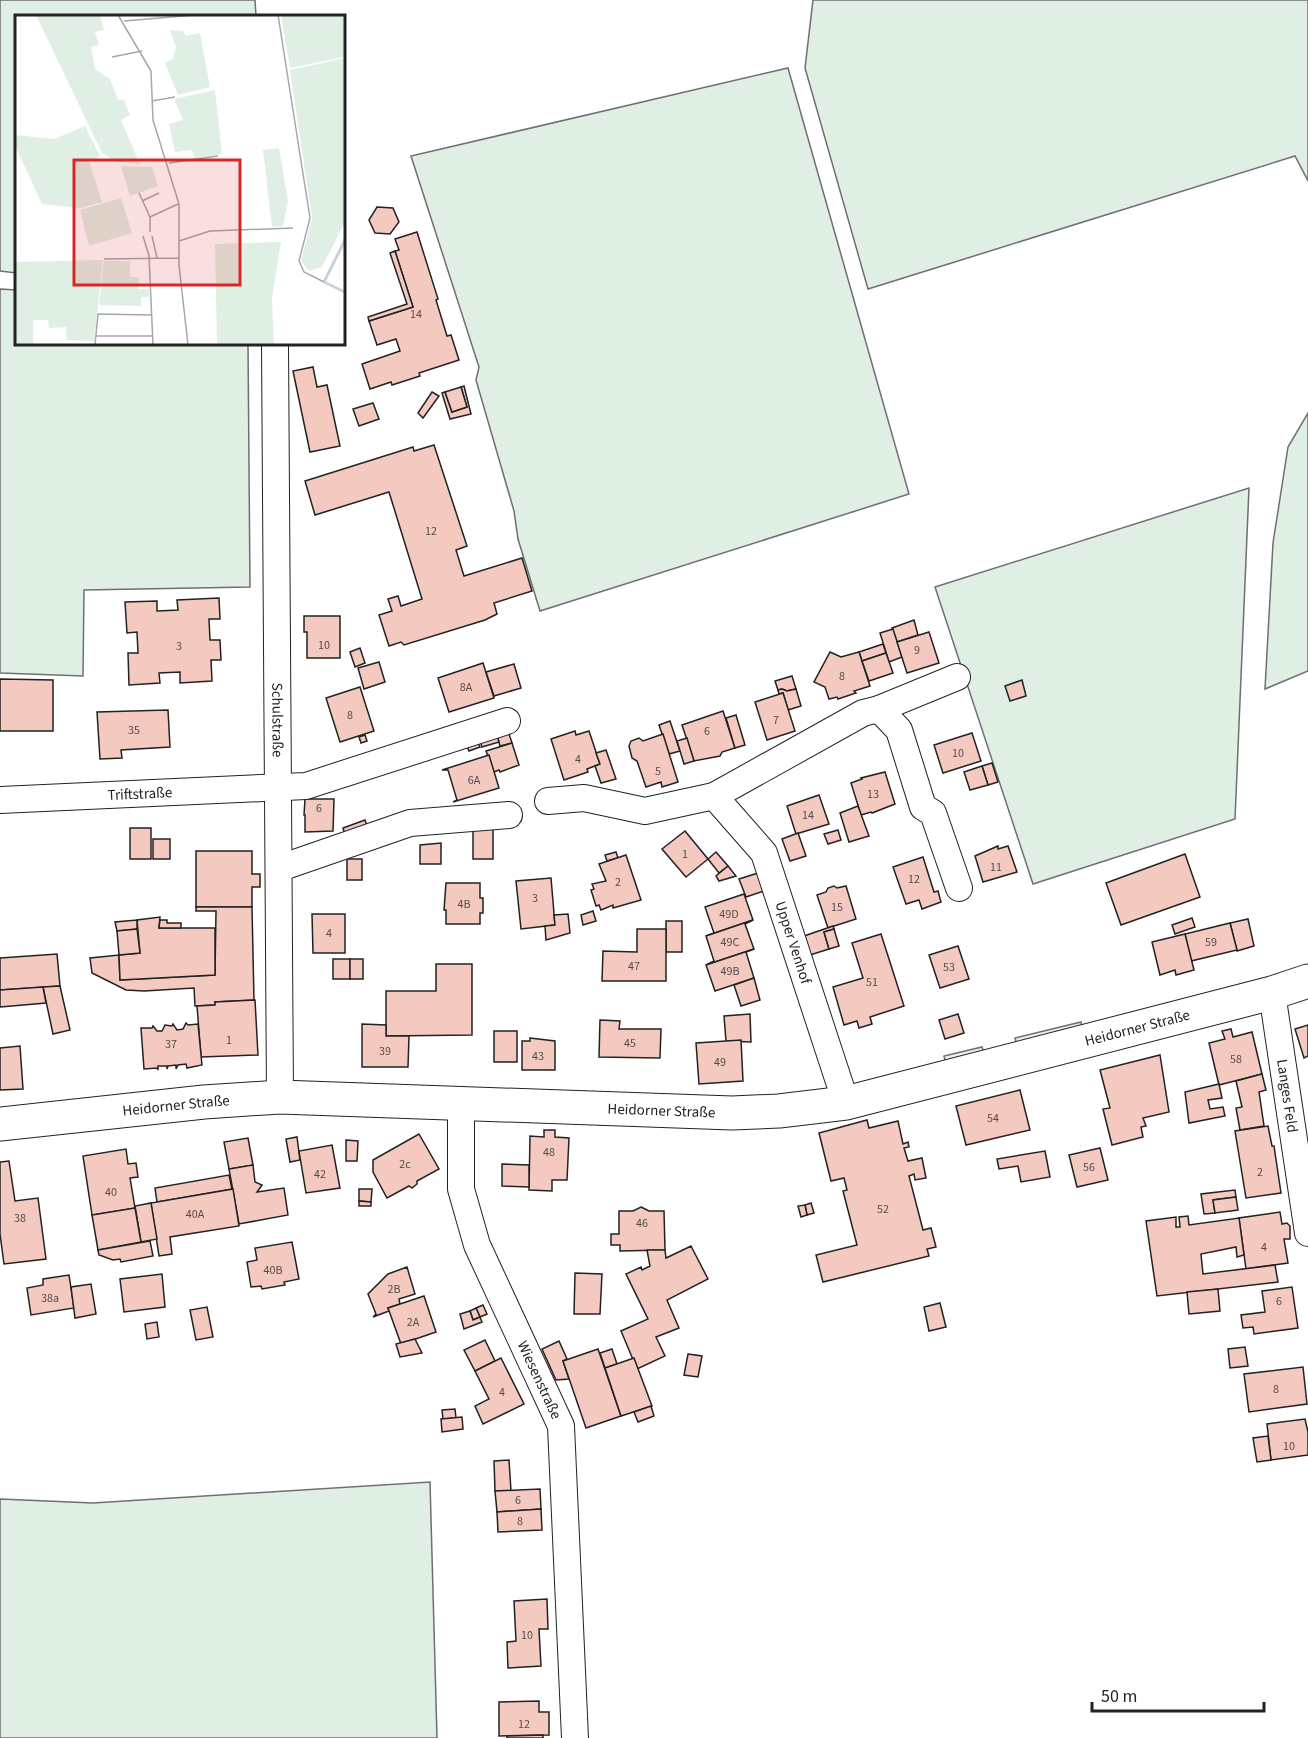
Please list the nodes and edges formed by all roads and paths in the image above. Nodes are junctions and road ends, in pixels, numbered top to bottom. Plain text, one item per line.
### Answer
1 (275, 345) edge
2 (957, 677) dead end
3 (879, 709) junction
4 (507, 721) dead end
5 (279, 787) junction
6 (714, 796) junction
7 (0, 800) edge
8 (548, 801) dead end
9 (509, 815) dead end
10 (280, 868) junction
11 (959, 888) dead end
12 (1308, 981) edge
13 (1272, 993) junction
14 (280, 1097) junction
15 (846, 1103) junction
16 (460, 1105) junction
17 (0, 1124) edge
18 (1308, 1233) edge
19 (574, 1738) edge

1 - 5 street, Schulstraße
2 - 3 street
3 - 6 street
3 - 11 street
4 - 5 street, Triftstraße
5 - 7 street, Triftstraße
5 - 10 street, Schulstraße
6 - 8 street
6 - 15 street, Upper Venhof
9 - 10 street
10 - 14 street, Schulstraße
12 - 13 main road, Heidorner Straße
13 - 15 main road, Heidorner Straße
13 - 18 street, Langes Feld
14 - 16 main road, Heidorner Straße
14 - 17 main road, Heidorner Straße
15 - 16 main road, Heidorner Straße
16 - 19 street, Wiesenstraße

